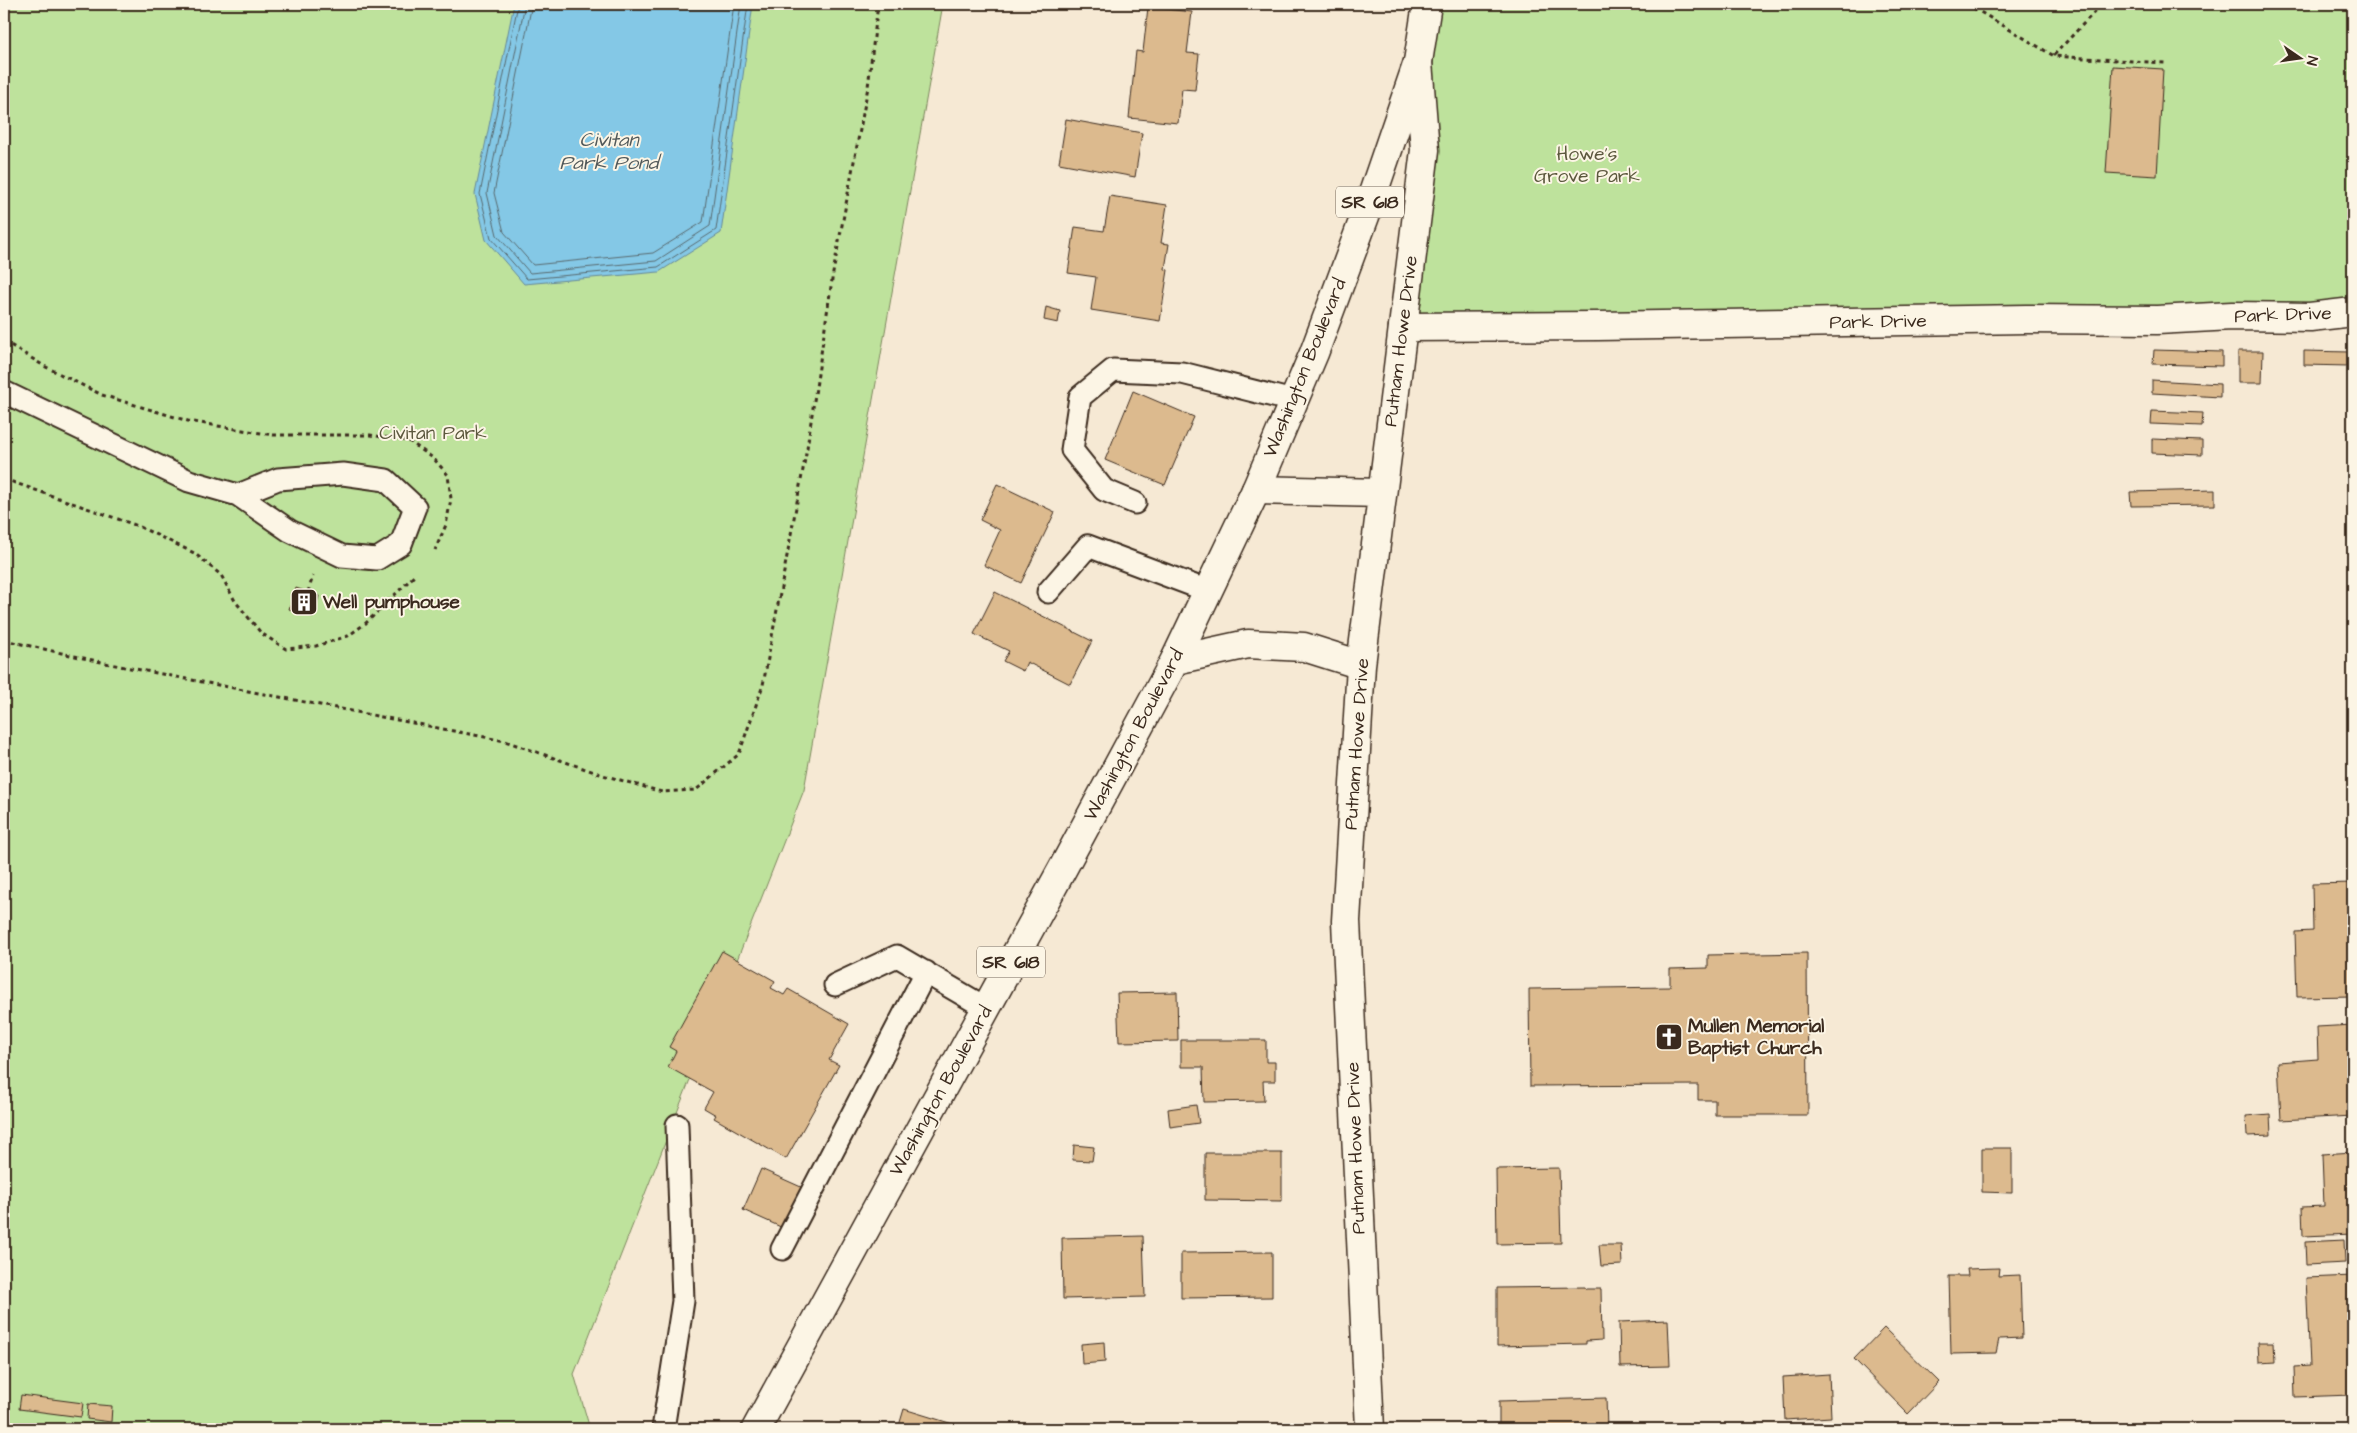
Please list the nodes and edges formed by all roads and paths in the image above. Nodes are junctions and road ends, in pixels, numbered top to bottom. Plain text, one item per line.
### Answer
1 (878, 4) edge
2 (1427, 4) edge
3 (1967, 4) edge
4 (2102, 4) edge
5 (2054, 56) junction
6 (1418, 62) junction
7 (2165, 63) dead end
8 (2353, 312) edge
9 (1403, 327) junction
10 (4, 392) edge
11 (1293, 401) junction
12 (1256, 490) junction
13 (1382, 493) junction
14 (238, 495) junction
15 (1136, 503) dead end
16 (1208, 591) junction
17 (1048, 592) dead end
18 (4, 640) edge
19 (1175, 660) junction
20 (1361, 665) junction
21 (926, 972) junction
22 (835, 985) dead end
23 (986, 1008) junction
24 (677, 1125) dead end
25 (782, 1249) dead end
26 (663, 1429) edge
27 (756, 1429) edge
28 (1370, 1429) edge

1 - 18 path
2 - 6 street, Washington Boulevard / SR 618
3 - 5 path
4 - 5 path
5 - 7 path
6 - 9 street, Putnam Howe Drive
6 - 11 street, Washington Boulevard / SR 618
8 - 9 street, Park Drive
9 - 13 street, Putnam Howe Drive
10 - 14 lane
11 - 12 street, Washington Boulevard / SR 618
11 - 15 lane
12 - 13 street
12 - 16 street, Washington Boulevard / SR 618
13 - 20 street, Putnam Howe Drive
14 - 14 lane
16 - 17 lane
16 - 19 street, Washington Boulevard / SR 618
19 - 20 street
19 - 23 street, Washington Boulevard / SR 618
20 - 28 street, Putnam Howe Drive
21 - 22 lane
21 - 23 lane
21 - 25 lane
23 - 27 street, Washington Boulevard / SR 618
24 - 26 lane

